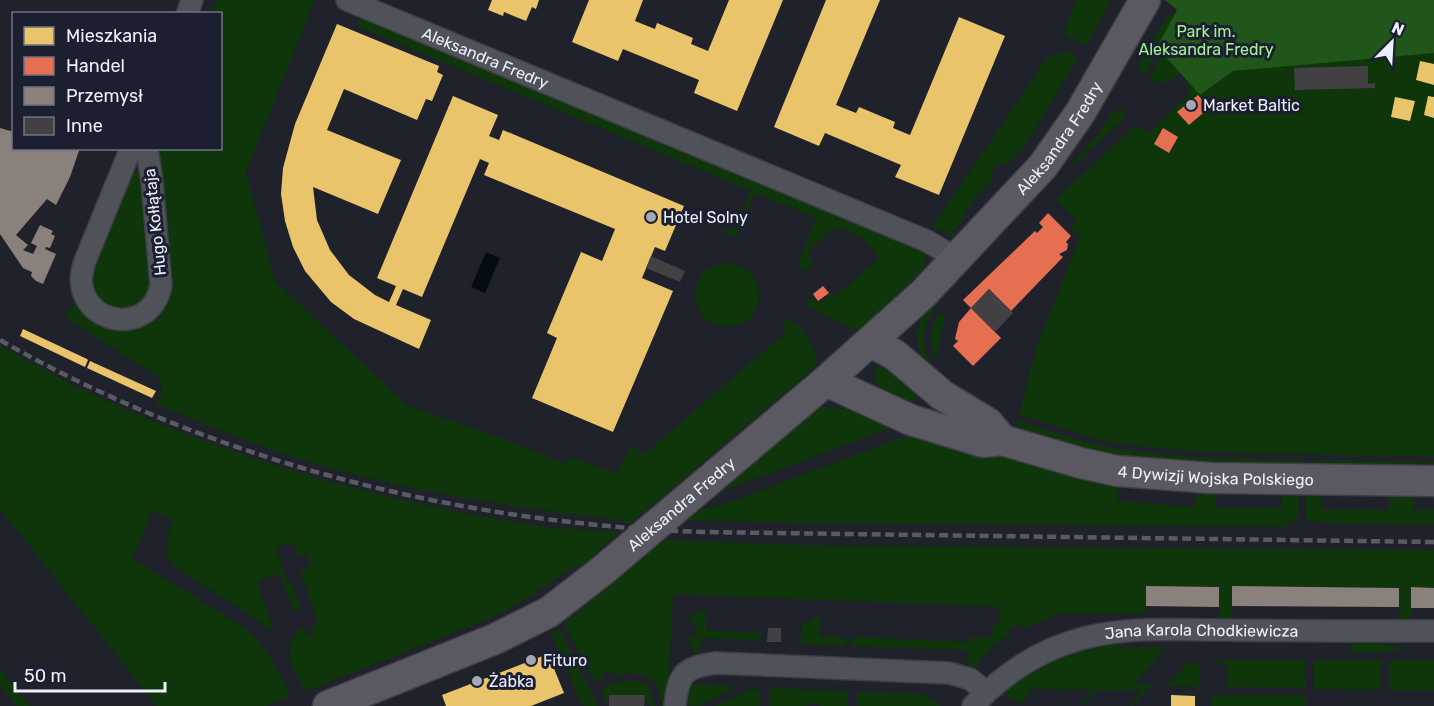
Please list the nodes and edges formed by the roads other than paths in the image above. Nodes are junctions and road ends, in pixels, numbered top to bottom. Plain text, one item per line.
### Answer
1 (347, 0) edge
2 (1145, 0) edge
3 (130, 150) edge
4 (147, 150) edge
5 (953, 261) junction
6 (897, 319) junction
7 (871, 342) junction
8 (835, 372) junction
9 (927, 384) junction
10 (1002, 440) junction
11 (1434, 481) edge
12 (1434, 631) edge
13 (374, 698) edge
14 (980, 699) edge
15 (328, 706) edge
16 (675, 706) edge

1 - 5 street, Aleksandra Fredry
2 - 5 street, Aleksandra Fredry
3 - 4 street, Hugo Kołłątaja
5 - 6 street, Aleksandra Fredry
6 - 7 street, Aleksandra Fredry
6 - 9 street, 4 Dywizji Wojska Polskiego
7 - 8 street, Aleksandra Fredry
7 - 9 street, 4 Dywizji Wojska Polskiego
8 - 10 street, 4 Dywizji Wojska Polskiego
8 - 13 street, Aleksandra Fredry
9 - 10 street, 4 Dywizji Wojska Polskiego
10 - 11 street, 4 Dywizji Wojska Polskiego
12 - 14 street, Jana Karola Chodkiewicza
13 - 15 street, Aleksandra Fredry
14 - 16 street, Jana Karola Chodkiewicza

